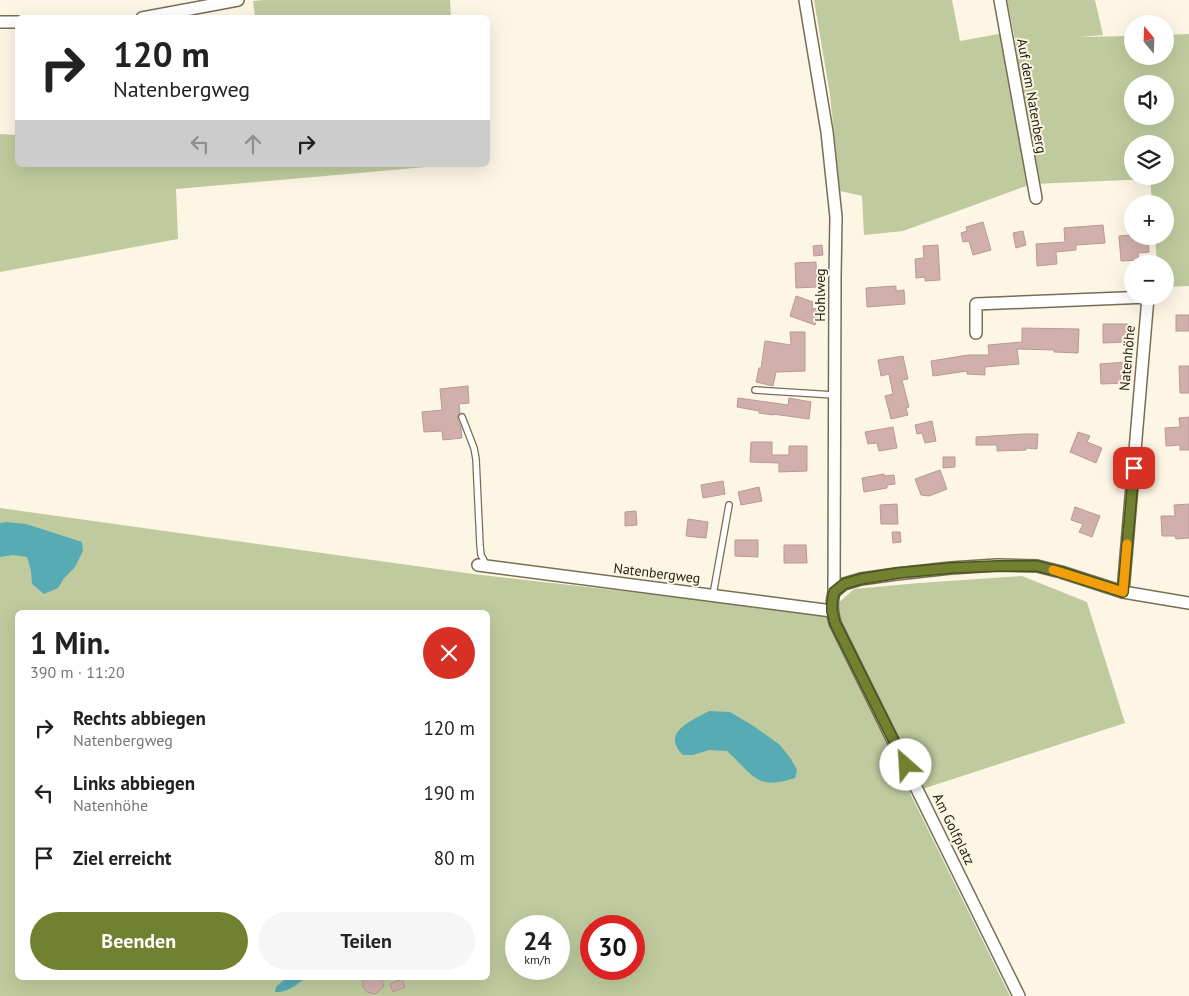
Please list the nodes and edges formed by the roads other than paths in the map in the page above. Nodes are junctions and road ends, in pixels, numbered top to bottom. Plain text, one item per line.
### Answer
1 (238, 0) edge
2 (805, 0) edge
3 (1000, 0) edge
4 (158, 15) edge
5 (0, 22) edge
6 (15, 22) edge
7 (1036, 198) dead end
8 (976, 333) dead end
9 (755, 390) dead end
10 (834, 395) junction
11 (462, 417) dead end
12 (728, 505) dead end
13 (482, 566) joint
14 (834, 592) junction
15 (1123, 592) junction
16 (714, 595) junction
17 (1189, 603) edge
18 (832, 611) junction
19 (1019, 996) edge

1 - 4 street
2 - 10 street, Hohlweg
3 - 7 street, Auf dem Natenberg
5 - 6 street
8 - 15 street, Natenhöhe
9 - 10 lane
10 - 14 street, Hohlweg
11 - 13 lane
12 - 16 lane
13 - 16 street, Natenbergweg
14 - 15 street
14 - 18 street, Am Golfplatz
15 - 17 street
16 - 18 street, Natenbergweg
18 - 19 street, Am Golfplatz

